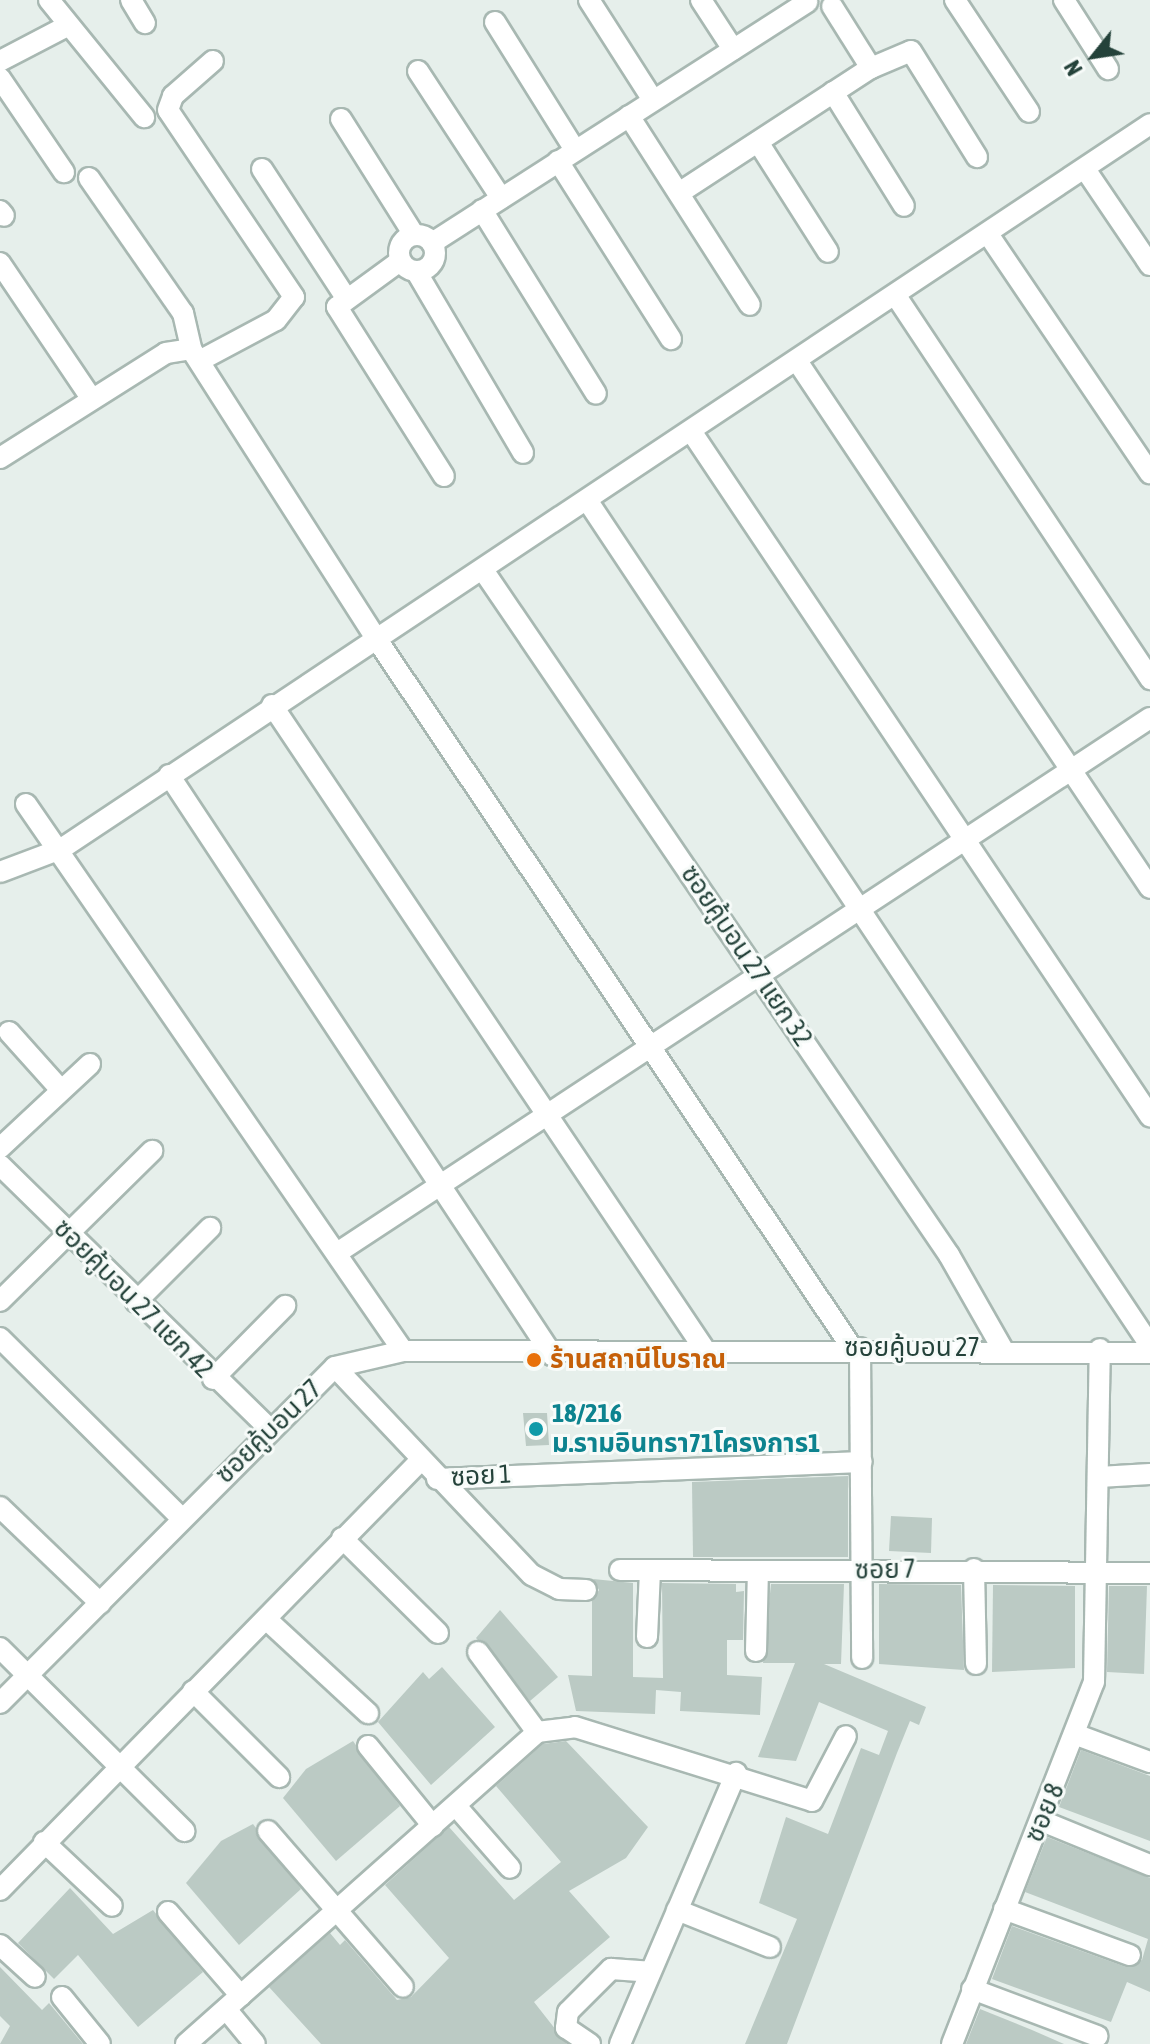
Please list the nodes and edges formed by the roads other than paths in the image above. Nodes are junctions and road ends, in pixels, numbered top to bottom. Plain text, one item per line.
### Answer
1 (49, 0) edge
2 (131, 0) edge
3 (589, 0) edge
4 (701, 0) edge
5 (955, 0) edge
6 (1064, 0) edge
7 (806, 1) edge
8 (833, 3) edge
9 (495, 22) dead end
10 (145, 23) dead end
11 (67, 26) junction
12 (733, 49) junction
13 (0, 61) edge
14 (213, 61) dead end
15 (871, 68) junction
16 (1108, 69) dead end
17 (418, 71) dead end
18 (0, 78) edge
19 (833, 92) junction
20 (653, 100) junction
21 (1029, 112) dead end
22 (629, 116) junction
23 (144, 117) dead end
24 (341, 119) dead end
25 (1150, 124) edge
26 (758, 142) junction
27 (567, 156) junction
28 (977, 157) dead end
29 (262, 169) dead end
30 (1085, 169) junction
31 (64, 172) dead end
32 (89, 178) dead end
33 (679, 193) junction
34 (501, 198) junction
35 (904, 206) dead end
36 (482, 210) junction
37 (988, 234) junction
38 (423, 239) junction
39 (828, 252) dead end
40 (0, 263) edge
41 (1150, 265) edge
42 (408, 266) junction
43 (344, 295) junction
44 (896, 296) junction
45 (750, 305) dead end
46 (671, 339) dead end
47 (196, 355) junction
48 (797, 361) junction
49 (596, 394) dead end
50 (91, 398) junction
51 (691, 431) junction
52 (523, 453) dead end
53 (0, 458) edge
54 (1150, 473) edge
55 (444, 476) dead end
56 (587, 500) junction
57 (483, 570) junction
58 (378, 641) junction
59 (1150, 679) edge
60 (272, 705) junction
61 (1150, 718) edge
62 (1069, 771) junction
63 (169, 775) junction
64 (26, 804) dead end
65 (964, 843) junction
66 (61, 849) junction
67 (0, 872) edge
68 (1150, 888) edge
69 (857, 912) junction
70 (762, 980) junction
71 (9, 1032) dead end
72 (654, 1045) junction
73 (90, 1064) dead end
74 (61, 1090) junction
75 (548, 1112) junction
76 (1150, 1116) edge
77 (0, 1148) edge
78 (152, 1151) dead end
79 (0, 1165) edge
80 (439, 1185) junction
81 (210, 1228) dead end
82 (66, 1234) junction
83 (337, 1253) junction
84 (0, 1301) edge
85 (136, 1302) junction
86 (285, 1306) dead end
87 (0, 1338) edge
88 (1150, 1345) edge
89 (856, 1348) junction
90 (1002, 1348) junction
91 (1100, 1349) junction
92 (705, 1350) junction
93 (403, 1351) junction
94 (1150, 1353) edge
95 (553, 1356) junction
96 (335, 1367) junction
97 (213, 1379) junction
98 (270, 1429) junction
99 (420, 1461) junction
100 (862, 1462) junction
101 (1150, 1474) edge
102 (1099, 1477) junction
103 (437, 1479) junction
104 (0, 1507) edge
105 (181, 1518) junction
106 (342, 1538) junction
107 (974, 1569) junction
108 (620, 1570) dead end
109 (650, 1570) junction
110 (758, 1571) junction
111 (863, 1571) junction
112 (1102, 1573) junction
113 (1150, 1573) edge
114 (586, 1590) dead end
115 (100, 1603) junction
116 (266, 1619) junction
117 (438, 1633) dead end
118 (647, 1637) dead end
119 (0, 1648) edge
120 (756, 1651) dead end
121 (478, 1652) dead end
122 (862, 1658) dead end
123 (976, 1664) dead end
124 (28, 1674) junction
125 (193, 1691) junction
126 (0, 1703) edge
127 (368, 1713) dead end
128 (537, 1732) junction
129 (1077, 1735) junction
130 (846, 1736) dead end
131 (368, 1746) dead end
132 (117, 1762) junction
133 (1150, 1762) edge
134 (736, 1773) junction
135 (279, 1777) dead end
136 (456, 1806) junction
137 (1042, 1821) junction
138 (433, 1826) junction
139 (184, 1831) dead end
140 (268, 1831) dead end
141 (44, 1842) junction
142 (1150, 1865) edge
143 (510, 1868) dead end
144 (0, 1890) edge
145 (112, 1906) dead end
146 (1004, 1909) junction
147 (338, 1910) junction
148 (677, 1910) junction
149 (168, 1912) dead end
150 (0, 1945) edge
151 (770, 1947) dead end
152 (1130, 1955) dead end
153 (650, 1972) junction
154 (35, 1977) dead end
155 (403, 1987) dead end
156 (972, 1989) junction
157 (62, 1997) dead end
158 (234, 2003) junction
159 (1097, 2036) dead end
160 (626, 2043) edge
161 (100, 2044) edge
162 (186, 2044) edge
163 (255, 2044) edge
164 (590, 2044) edge
165 (952, 2044) edge

1 - 11 street
2 - 10 street
3 - 20 street
4 - 12 street
5 - 21 street
6 - 16 street
7 - 8 street
7 - 12 street
8 - 15 street
9 - 27 street
11 - 13 street
11 - 23 street
12 - 20 street
14 - 47 street
15 - 19 street
15 - 28 street
17 - 34 street
18 - 31 street
19 - 26 street
19 - 35 street
20 - 22 street
22 - 27 street
22 - 33 street
24 - 38 street
25 - 30 street
26 - 33 street
26 - 39 street
27 - 34 street
27 - 46 street
29 - 43 street
30 - 37 street
30 - 41 street
32 - 47 street
33 - 45 street
34 - 36 street
36 - 38 street
36 - 49 street
37 - 44 street
37 - 54 street
38 - 42 street
38 - 42 street
40 - 50 street
42 - 43 street
42 - 52 street
43 - 55 street
44 - 48 street
44 - 59 street
47 - 50 street
47 - 58 street
48 - 51 street
48 - 62 street
50 - 53 street
51 - 56 street
51 - 65 street
56 - 57 street
56 - 69 street
57 - 58 street
57 - 70 street, ซอยคู้บอน 27 แยก 32
58 - 60 street
58 - 72 street
60 - 63 street
60 - 75 street
61 - 62 street
62 - 65 street
62 - 68 street
63 - 66 street
63 - 80 street
64 - 66 street
65 - 69 street
65 - 76 street
66 - 67 street
66 - 83 street
69 - 70 street
69 - 88 street
70 - 72 street
70 - 90 street, ซอยคู้บอน 27 แยก 32
71 - 74 street
72 - 75 street
72 - 89 street
73 - 74 street
74 - 77 street
75 - 80 street
75 - 92 street
78 - 82 street
79 - 82 street, ซอยคู้บอน 27 แยก 42
80 - 83 street
80 - 95 street
81 - 85 street
82 - 84 street
82 - 85 street, ซอยคู้บอน 27 แยก 42
83 - 93 street
85 - 97 street, ซอยคู้บอน 27 แยก 42
86 - 97 street
87 - 105 street
89 - 90 street, ซอยคู้บอน 27
89 - 92 street, ซอยคู้บอน 27
89 - 100 street
90 - 91 street, ซอยคู้บอน 27
91 - 94 street, ซอยคู้บอน 27
91 - 102 street, ซอย 8
92 - 95 street, ซอยคู้บอน 27
93 - 95 street, ซอยคู้บอน 27
93 - 96 street, ซอยคู้บอน 27
96 - 98 street, ซอยคู้บอน 27
96 - 99 street
97 - 98 street, ซอยคู้บอน 27 แยก 42
98 - 105 street, ซอยคู้บอน 27
99 - 103 street
99 - 106 street
100 - 103 street, ซอย 1
100 - 111 street
101 - 102 street
102 - 112 street, ซอย 8
103 - 114 street
104 - 115 street
105 - 115 street, ซอยคู้บอน 27
106 - 116 street
106 - 117 street
107 - 111 street, ซอย 7
107 - 112 street, ซอย 7
107 - 123 street
108 - 109 street, ซอย 7
109 - 110 street, ซอย 7
109 - 118 street
110 - 111 street, ซอย 7
110 - 120 street
111 - 122 street
112 - 113 street, ซอย 7
112 - 129 street, ซอย 8
115 - 124 street, ซอยคู้บอน 27
116 - 125 street
116 - 127 street
119 - 124 street
121 - 128 street
124 - 126 street, ซอยคู้บอน 27
124 - 132 street
125 - 132 street
125 - 135 street
128 - 134 street
128 - 136 street
129 - 133 street
129 - 137 street, ซอย 8
130 - 134 street
131 - 138 street
132 - 139 street
132 - 141 street
134 - 148 street
136 - 138 street
136 - 143 street
137 - 142 street
137 - 146 street, ซอย 8
138 - 147 street
140 - 147 street
141 - 144 street
141 - 145 street
146 - 152 street
146 - 156 street, ซอย 8
147 - 155 street
147 - 158 street
148 - 151 street
148 - 153 street
149 - 158 street
150 - 154 street
153 - 160 street
153 - 164 street
156 - 159 street
156 - 165 street, ซอย 8
157 - 161 street
158 - 162 street
158 - 163 street

